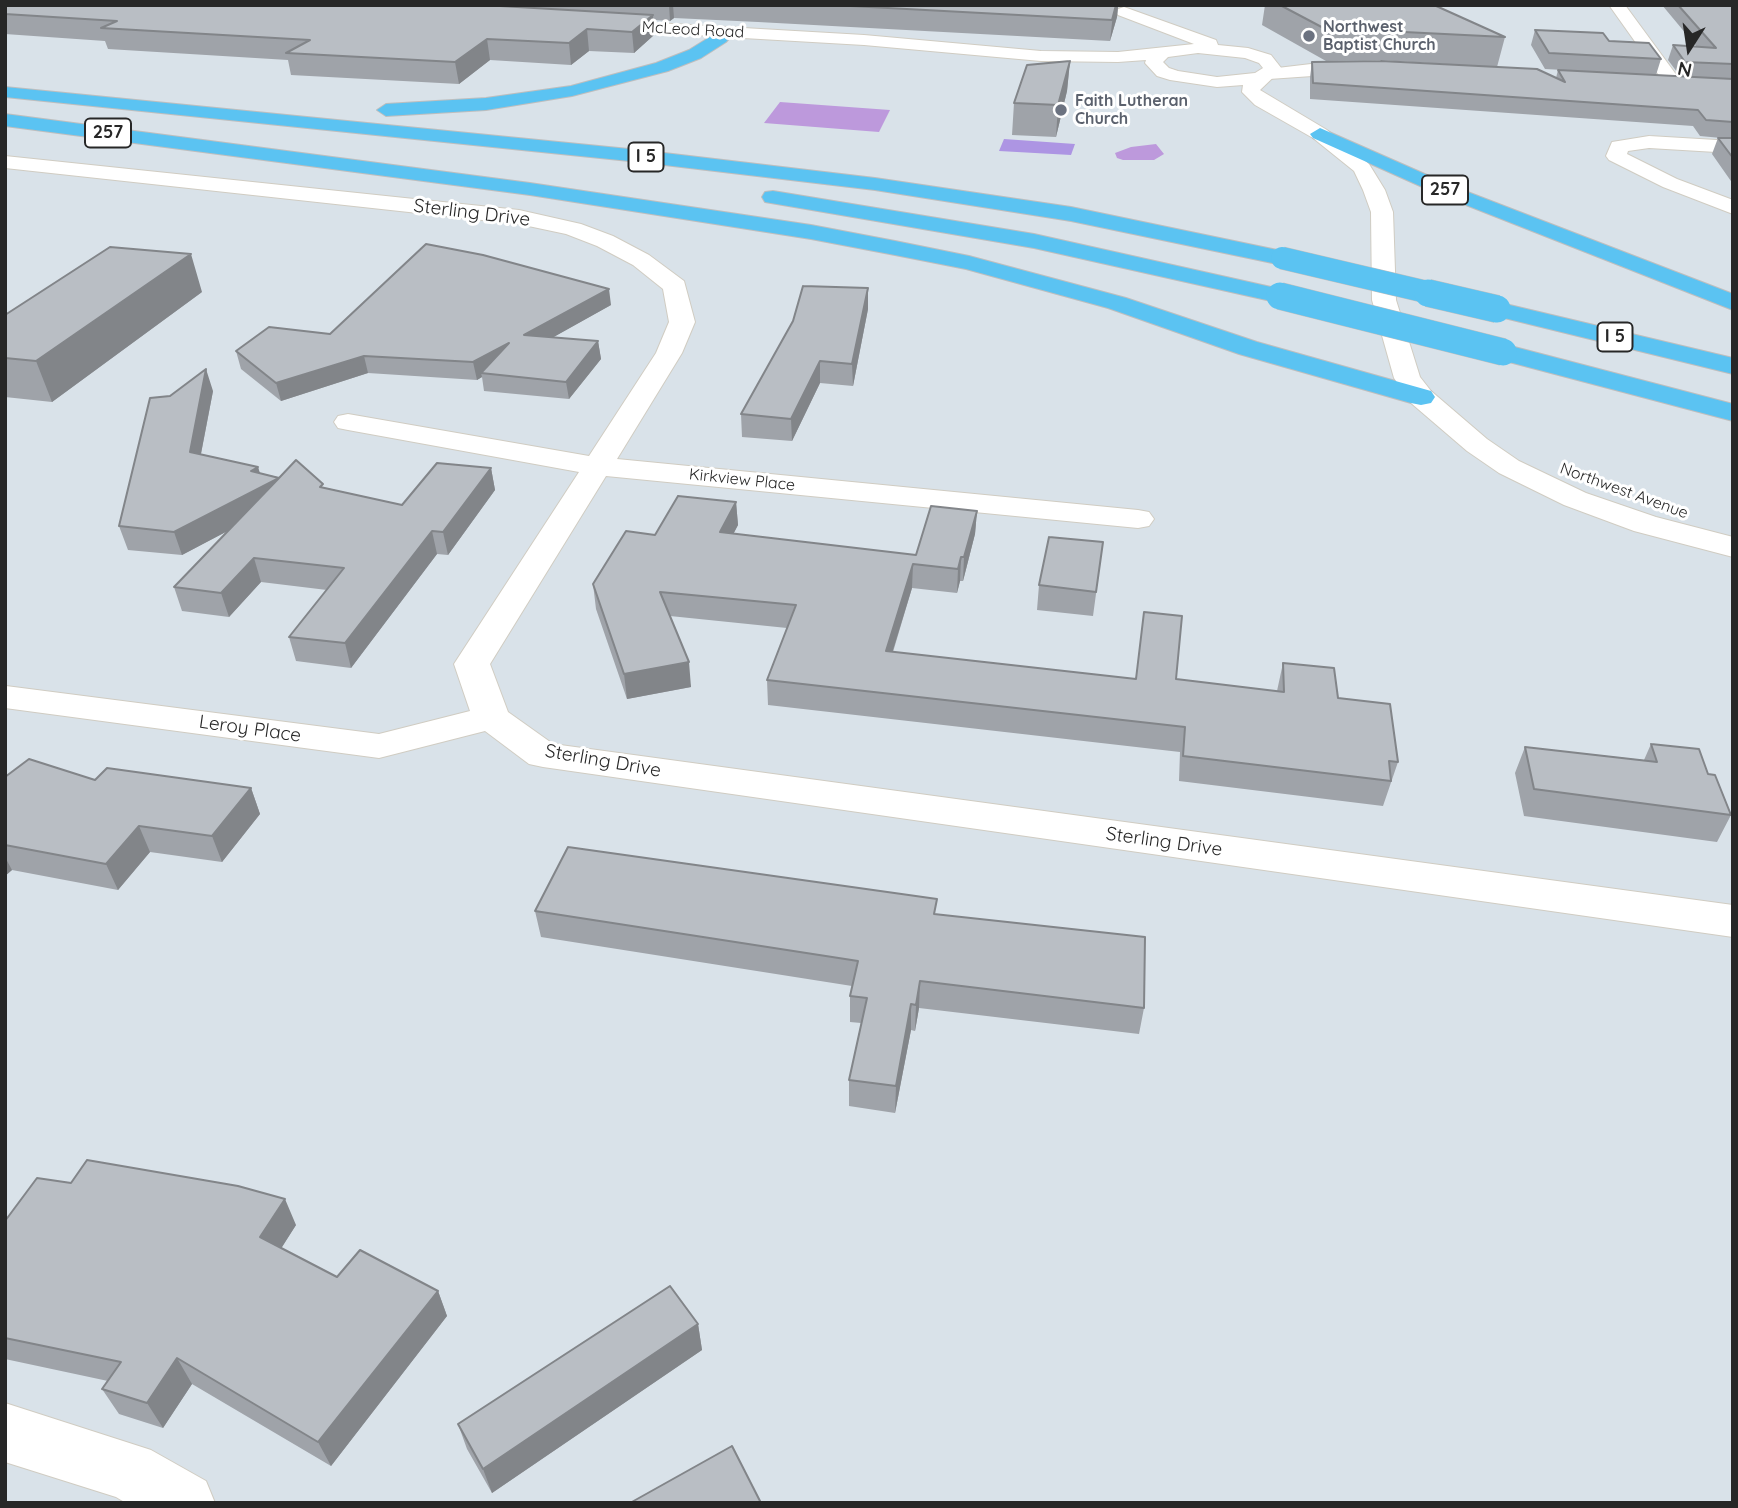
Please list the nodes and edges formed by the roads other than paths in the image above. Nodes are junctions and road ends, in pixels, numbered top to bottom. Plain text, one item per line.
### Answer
1 (1617, 5) edge
2 (1119, 9) edge
3 (590, 24) edge
4 (726, 32) junction
5 (1228, 50) junction
6 (1257, 56) junction
7 (1166, 59) junction
8 (1264, 76) junction
9 (1191, 79) junction
10 (1647, 82) edge
11 (1674, 84) junction
12 (1698, 85) edge
13 (5, 87) edge
14 (5, 92) edge
15 (5, 119) edge
16 (1320, 134) junction
17 (1733, 147) edge
18 (5, 162) edge
19 (522, 167) dead end
20 (1368, 182) junction
21 (757, 195) dead end
22 (1733, 208) edge
23 (1733, 303) edge
24 (1394, 337) junction
25 (1733, 366) edge
26 (1421, 397) junction
27 (1733, 413) edge
28 (348, 422) dead end
29 (597, 467) junction
30 (1138, 519) dead end
31 (1733, 527) edge
32 (1733, 547) edge
33 (6, 696) edge
34 (491, 718) junction
35 (1733, 921) edge
36 (5, 1432) edge
37 (184, 1503) edge

1 - 11 street
2 - 5 street
2 - 7 street
3 - 4 street, McLeod Road
4 - 7 street, McLeod Road
4 - 13 highway
5 - 6 street
5 - 7 street
6 - 8 street
6 - 8 street
7 - 9 street
8 - 9 street
8 - 16 street, Northwest Avenue
9 - 20 street
10 - 11 street
11 - 12 street
14 - 25 highway, I 5, bridge
15 - 19 highway
15 - 26 highway, 257
16 - 20 street, Northwest Avenue
16 - 23 highway, 257
17 - 22 street
18 - 29 street, Sterling Drive
20 - 24 street, Northwest Avenue
21 - 27 highway, I 5, bridge
24 - 26 street, Northwest Avenue
24 - 31 street, Northwest Avenue
26 - 32 street, Northwest Avenue
28 - 29 street, Kirkview Place
29 - 30 street, Kirkview Place
29 - 34 street, Sterling Drive
33 - 34 street, Leroy Place
34 - 35 street, Sterling Drive
36 - 37 street

